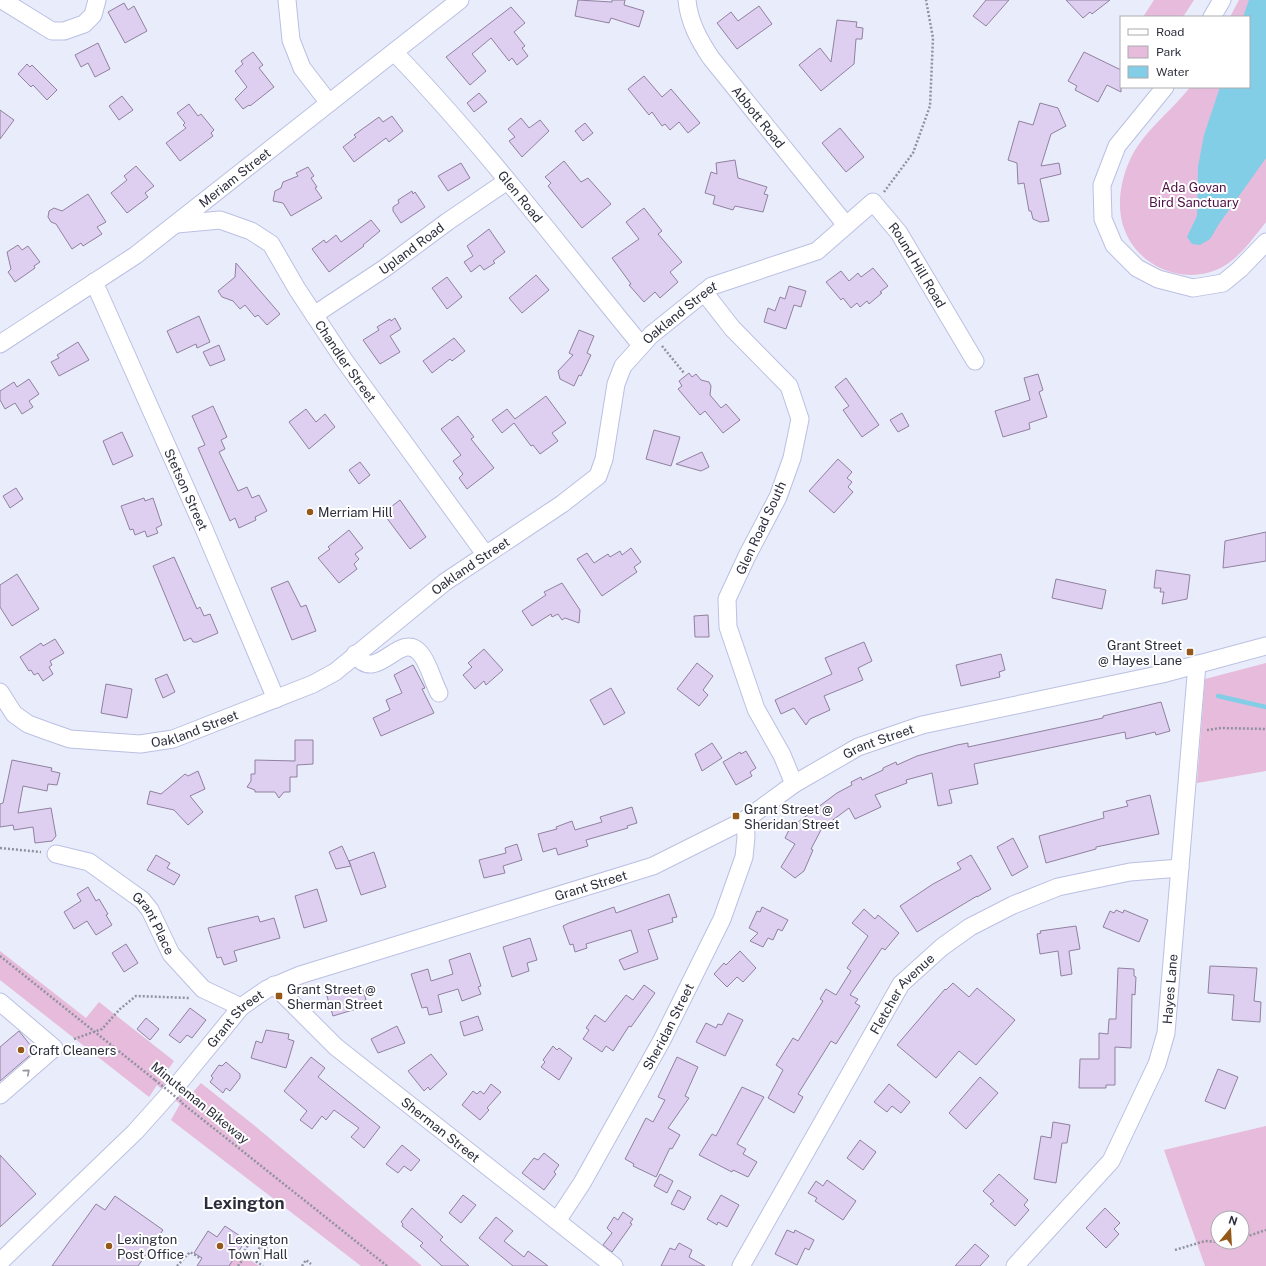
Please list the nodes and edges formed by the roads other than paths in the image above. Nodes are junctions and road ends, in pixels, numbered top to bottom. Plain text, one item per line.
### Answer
1 (2, 0) edge
2 (97, 0) edge
3 (287, 0) edge
4 (460, 0) edge
5 (687, 0) edge
6 (1222, 0) edge
7 (1213, 16) edge
8 (394, 52) junction
9 (1164, 88) edge
10 (329, 103) junction
11 (507, 180) junction
12 (177, 224) junction
13 (846, 225) junction
14 (1266, 242) edge
15 (94, 282) junction
16 (704, 292) junction
17 (314, 315) junction
18 (0, 344) edge
19 (641, 345) junction
20 (975, 362) dead end
21 (484, 554) junction
22 (1266, 646) edge
23 (355, 654) junction
24 (1197, 664) junction
25 (0, 692) edge
26 (439, 693) dead end
27 (276, 699) junction
28 (794, 784) junction
29 (744, 820) junction
30 (56, 854) road end
31 (1180, 868) junction
32 (274, 985) junction
33 (5, 1006) edge
34 (241, 1007) junction
35 (0, 1095) edge
36 (557, 1221) junction
37 (0, 1262) edge
38 (614, 1266) edge
39 (741, 1266) edge
40 (1015, 1266) edge

1 - 2 street
3 - 10 street
4 - 8 street, Meriam Street
5 - 13 street, Abbott Road
6 - 7 street
8 - 10 street, Meriam Street
8 - 11 street, Glen Road
9 - 14 street
10 - 12 street, Meriam Street
11 - 17 street, Upland Road
11 - 19 street, Glen Road
12 - 15 street, Meriam Street
12 - 17 street, Chandler Street
13 - 16 street, Oakland Street
13 - 20 street, Round Hill Road
15 - 18 street, Meriam Street
15 - 27 street, Stetson Street
16 - 19 street, Oakland Street
16 - 28 street, Glen Road South
17 - 21 street, Chandler Street
19 - 21 street, Oakland Street
21 - 23 street, Oakland Street
22 - 24 street, Grant Street
23 - 26 street
23 - 27 street, Oakland Street
24 - 28 street, Grant Street
24 - 31 street, Hayes Lane
25 - 27 street, Oakland Street
28 - 29 street, Grant Street
29 - 32 street, Grant Street
29 - 36 street, Sheridan Street
30 - 34 street, Grant Place
31 - 39 street, Fletcher Avenue
31 - 40 street, Hayes Lane
32 - 34 street, Grant Street
32 - 36 street, Sherman Street
35 -> 33 street
34 - 37 street, Grant Street
36 - 38 street, Sherman Street

